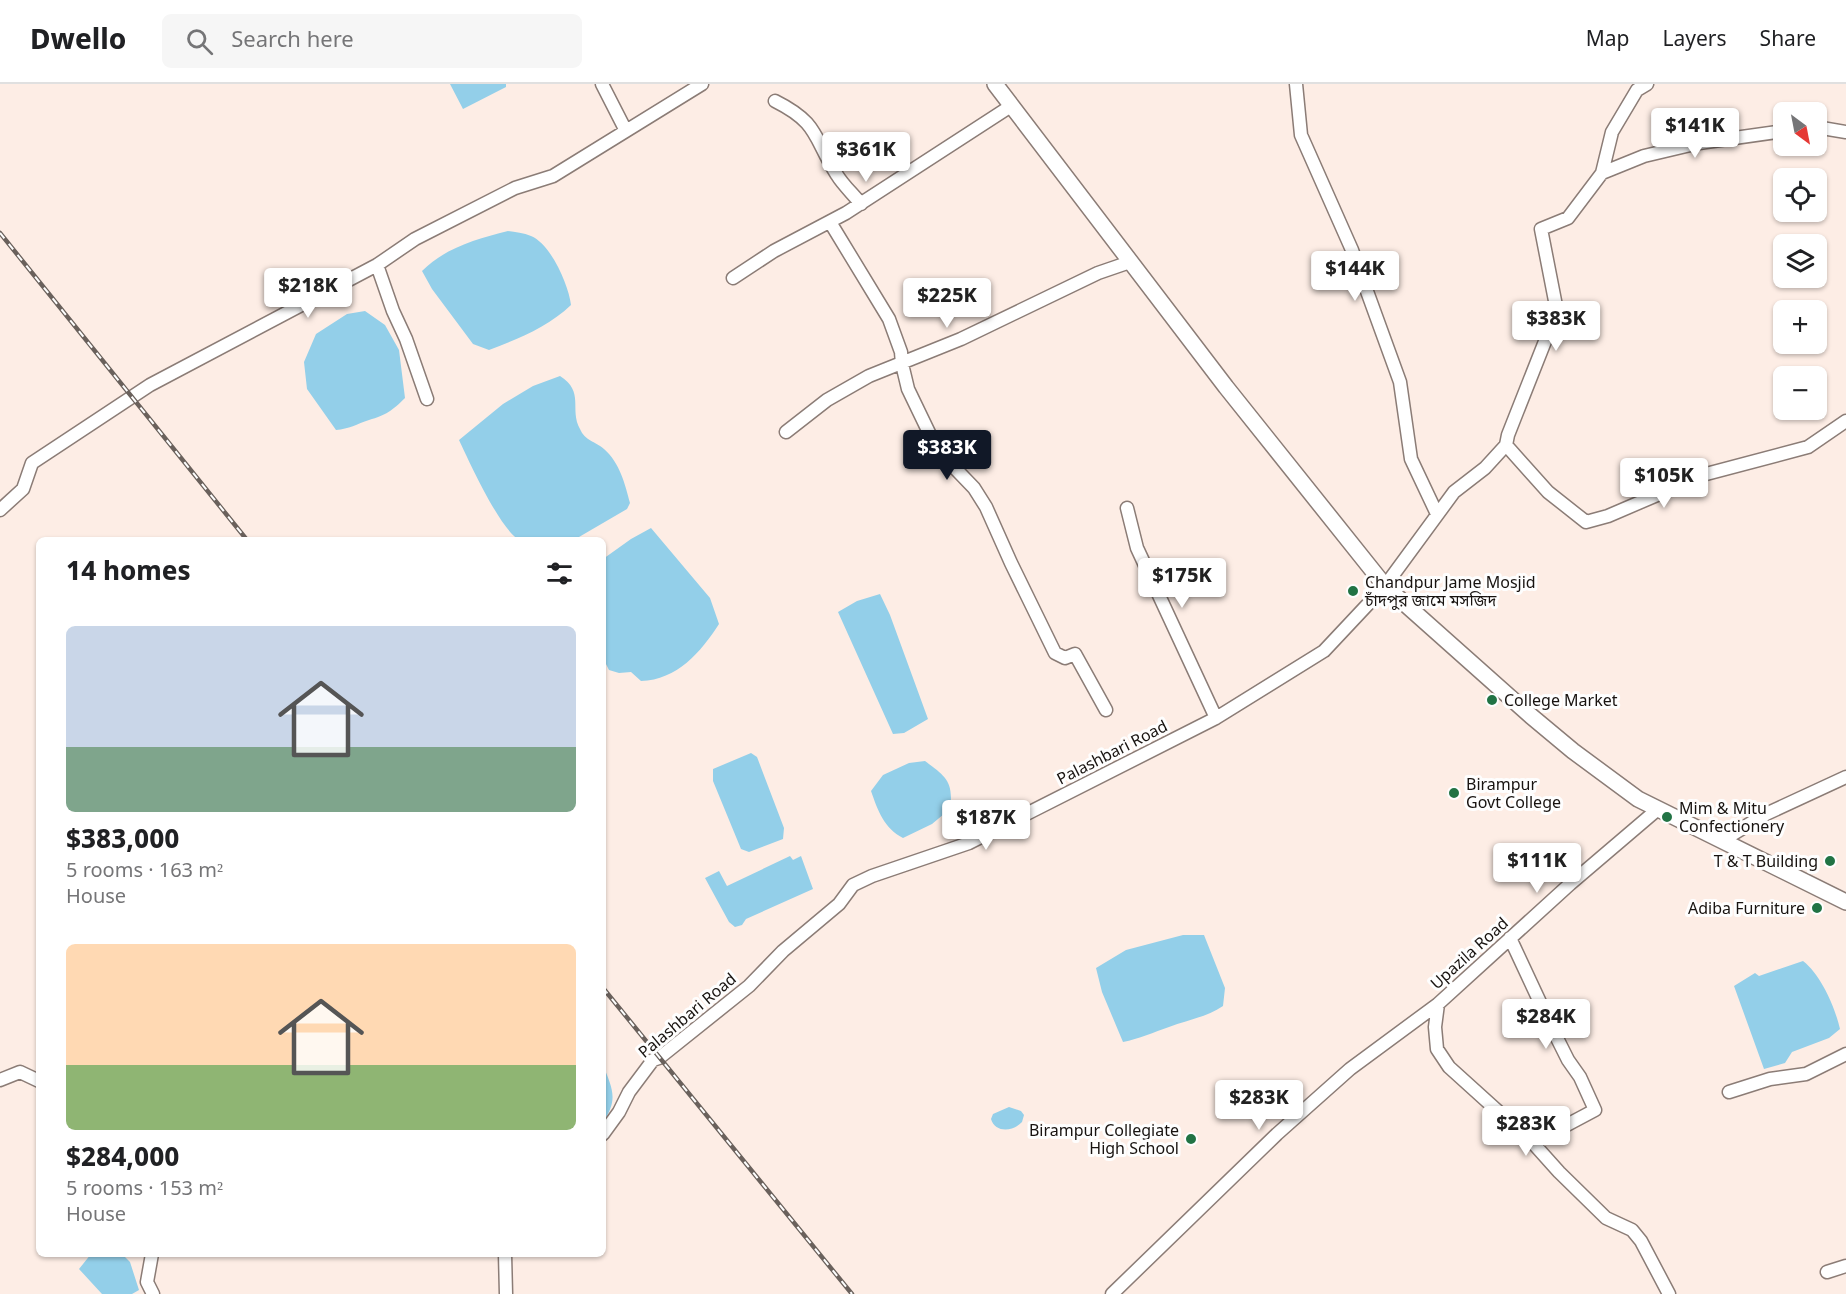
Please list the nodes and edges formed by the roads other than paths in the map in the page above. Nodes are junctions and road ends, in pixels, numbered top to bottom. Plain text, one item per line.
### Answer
1 (602, 84) edge
2 (702, 84) edge
3 (995, 84) edge
4 (1296, 84) edge
5 (1647, 84) edge
6 (775, 101) dead end
7 (1011, 106) junction
8 (1827, 129) edge
9 (626, 131) junction
10 (1846, 132) edge
11 (1773, 133) edge
12 (1602, 173) junction
13 (861, 204) junction
14 (830, 222) junction
15 (1130, 262) junction
16 (377, 265) junction
17 (733, 278) dead end
18 (902, 364) junction
19 (427, 399) dead end
20 (1846, 421) edge
21 (786, 432) dead end
22 (1506, 445) junction
23 (1127, 508) dead end
24 (0, 510) edge
25 (1437, 514) junction
26 (1385, 586) junction
27 (1106, 710) dead end
28 (1216, 718) junction
29 (1846, 777) edge
30 (1658, 809) junction
31 (1724, 840) junction
32 (1846, 902) edge
33 (1510, 938) junction
34 (1438, 1004) junction
35 (1846, 1054) edge
36 (0, 1080) edge
37 (36, 1080) edge
38 (1729, 1092) dead end
39 (606, 1130) edge
40 (1533, 1143) junction
41 (151, 1257) edge
42 (505, 1257) edge
43 (1846, 1266) edge
44 (1827, 1272) dead end
45 (153, 1294) edge
46 (506, 1294) edge
47 (1112, 1294) edge
48 (1669, 1294) edge

1 - 9 street
2 - 9 street
3 - 7 main road
4 - 25 street
5 - 12 street
6 - 13 street
7 - 13 street
7 - 15 main road
8 - 10 street
9 - 16 street
11 - 12 street
12 - 22 street
13 - 14 street
14 - 17 street
14 - 18 street
15 - 18 street
15 - 26 main road
16 - 19 street
16 - 24 street
18 - 21 street
18 - 27 street
20 - 22 street
22 - 25 street, Palashbari Road
23 - 28 street
25 - 26 street, Palashbari Road
26 - 28 street, Palashbari Road
26 - 30 main road
28 - 39 street, Palashbari Road
29 - 31 street
30 - 31 main road
30 - 33 street, Upazila Road
31 - 32 main road
33 - 34 street, Upazila Road
33 - 40 street
34 - 40 street
34 - 47 street, Upazila Road
35 - 38 street
36 - 37 street
40 - 48 street
41 - 45 street
42 - 46 street
43 - 44 street

